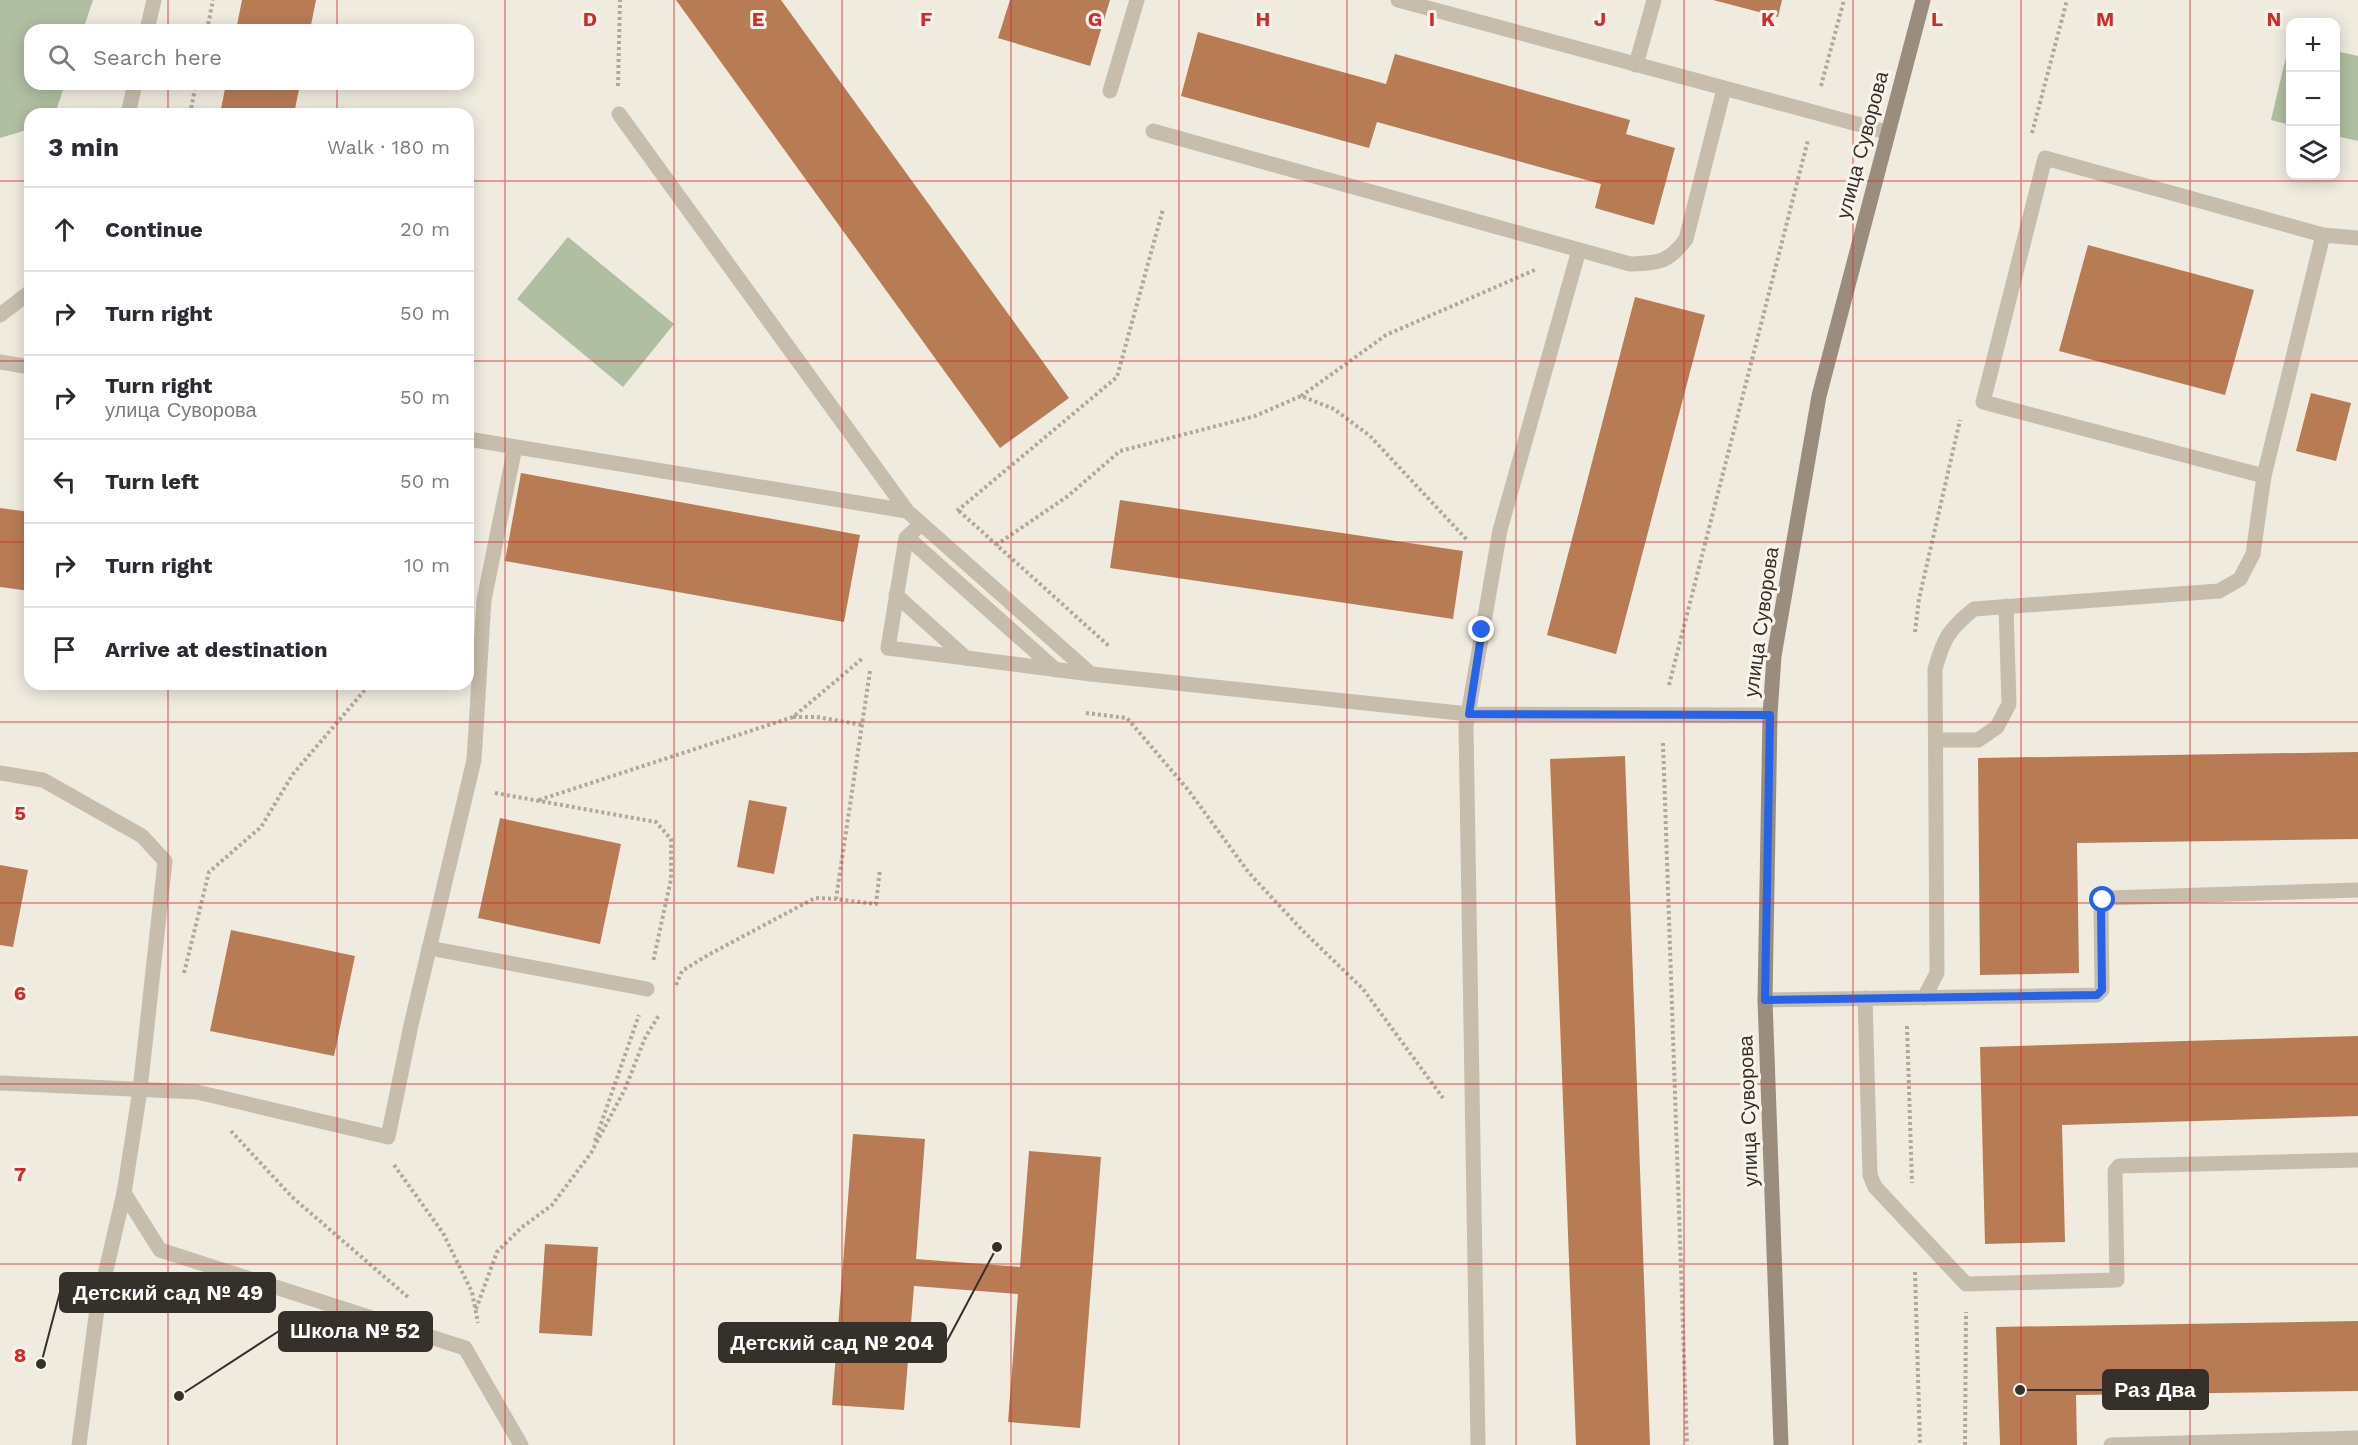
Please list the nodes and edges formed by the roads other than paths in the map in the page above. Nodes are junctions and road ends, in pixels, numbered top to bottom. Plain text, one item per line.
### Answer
1 (154, 0) edge
2 (1137, 0) edge
3 (1398, 0) edge
4 (1654, 0) edge
5 (1923, 0) edge
6 (148, 24) edge
7 (1636, 65) junction
8 (1724, 89) junction
9 (134, 90) edge
10 (1110, 91) dead end
11 (129, 108) edge
12 (619, 114) dead end
13 (1153, 131) dead end
14 (1887, 132) junction
15 (2323, 235) junction
16 (2358, 238) edge
17 (1579, 250) junction
18 (24, 297) edge
19 (0, 315) edge
20 (0, 362) edge
21 (24, 366) edge
22 (474, 440) edge
23 (515, 447) junction
24 (2264, 476) junction
25 (907, 511) junction
26 (921, 524) junction
27 (907, 537) junction
28 (896, 596) junction
29 (2006, 606) junction
30 (966, 658) junction
31 (1056, 670) junction
32 (1090, 674) junction
33 (1469, 714) junction
34 (1770, 715) junction
35 (1936, 740) junction
36 (0, 773) edge
37 (2358, 890) edge
38 (429, 948) junction
39 (647, 989) road end
40 (1865, 998) junction
41 (1924, 998) junction
42 (1765, 1000) junction
43 (0, 1083) edge
44 (140, 1090) junction
45 (2358, 1160) edge
46 (124, 1193) junction
47 (2358, 1438) edge
48 (79, 1445) edge
49 (521, 1445) edge
50 (1478, 1445) edge
51 (1780, 1445) edge
52 (2111, 1445) edge

1 - 6 street
2 - 10 street
3 - 7 street
4 - 7 street
5 - 14 main road, улица Суворова
7 - 8 street
8 - 14 street
8 - 17 street
9 - 11 street
12 - 25 street
13 - 17 street
14 - 34 main road, улица Суворова
15 - 16 street
15 - 24 street
15 - 24 street
17 - 33 street
18 - 19 street
20 - 21 street
22 - 23 street
23 - 25 street
23 - 38 street
24 - 29 street
25 - 26 street
26 - 27 street
26 - 32 street
27 - 28 street
27 - 31 street
28 - 30 street
28 - 30 street
29 - 35 street
29 - 35 street
30 - 31 street
31 - 32 street
32 - 33 street
33 - 34 street
33 - 50 street
34 - 42 main road, улица Суворова
35 - 41 street
36 - 44 street
37 - 41 street
38 - 39 street
38 - 44 street
40 - 41 street
40 - 42 street
40 - 45 street
42 - 51 main road, улица Суворова
43 - 44 street
44 - 46 street
46 - 48 street
46 - 49 street
47 - 52 street

